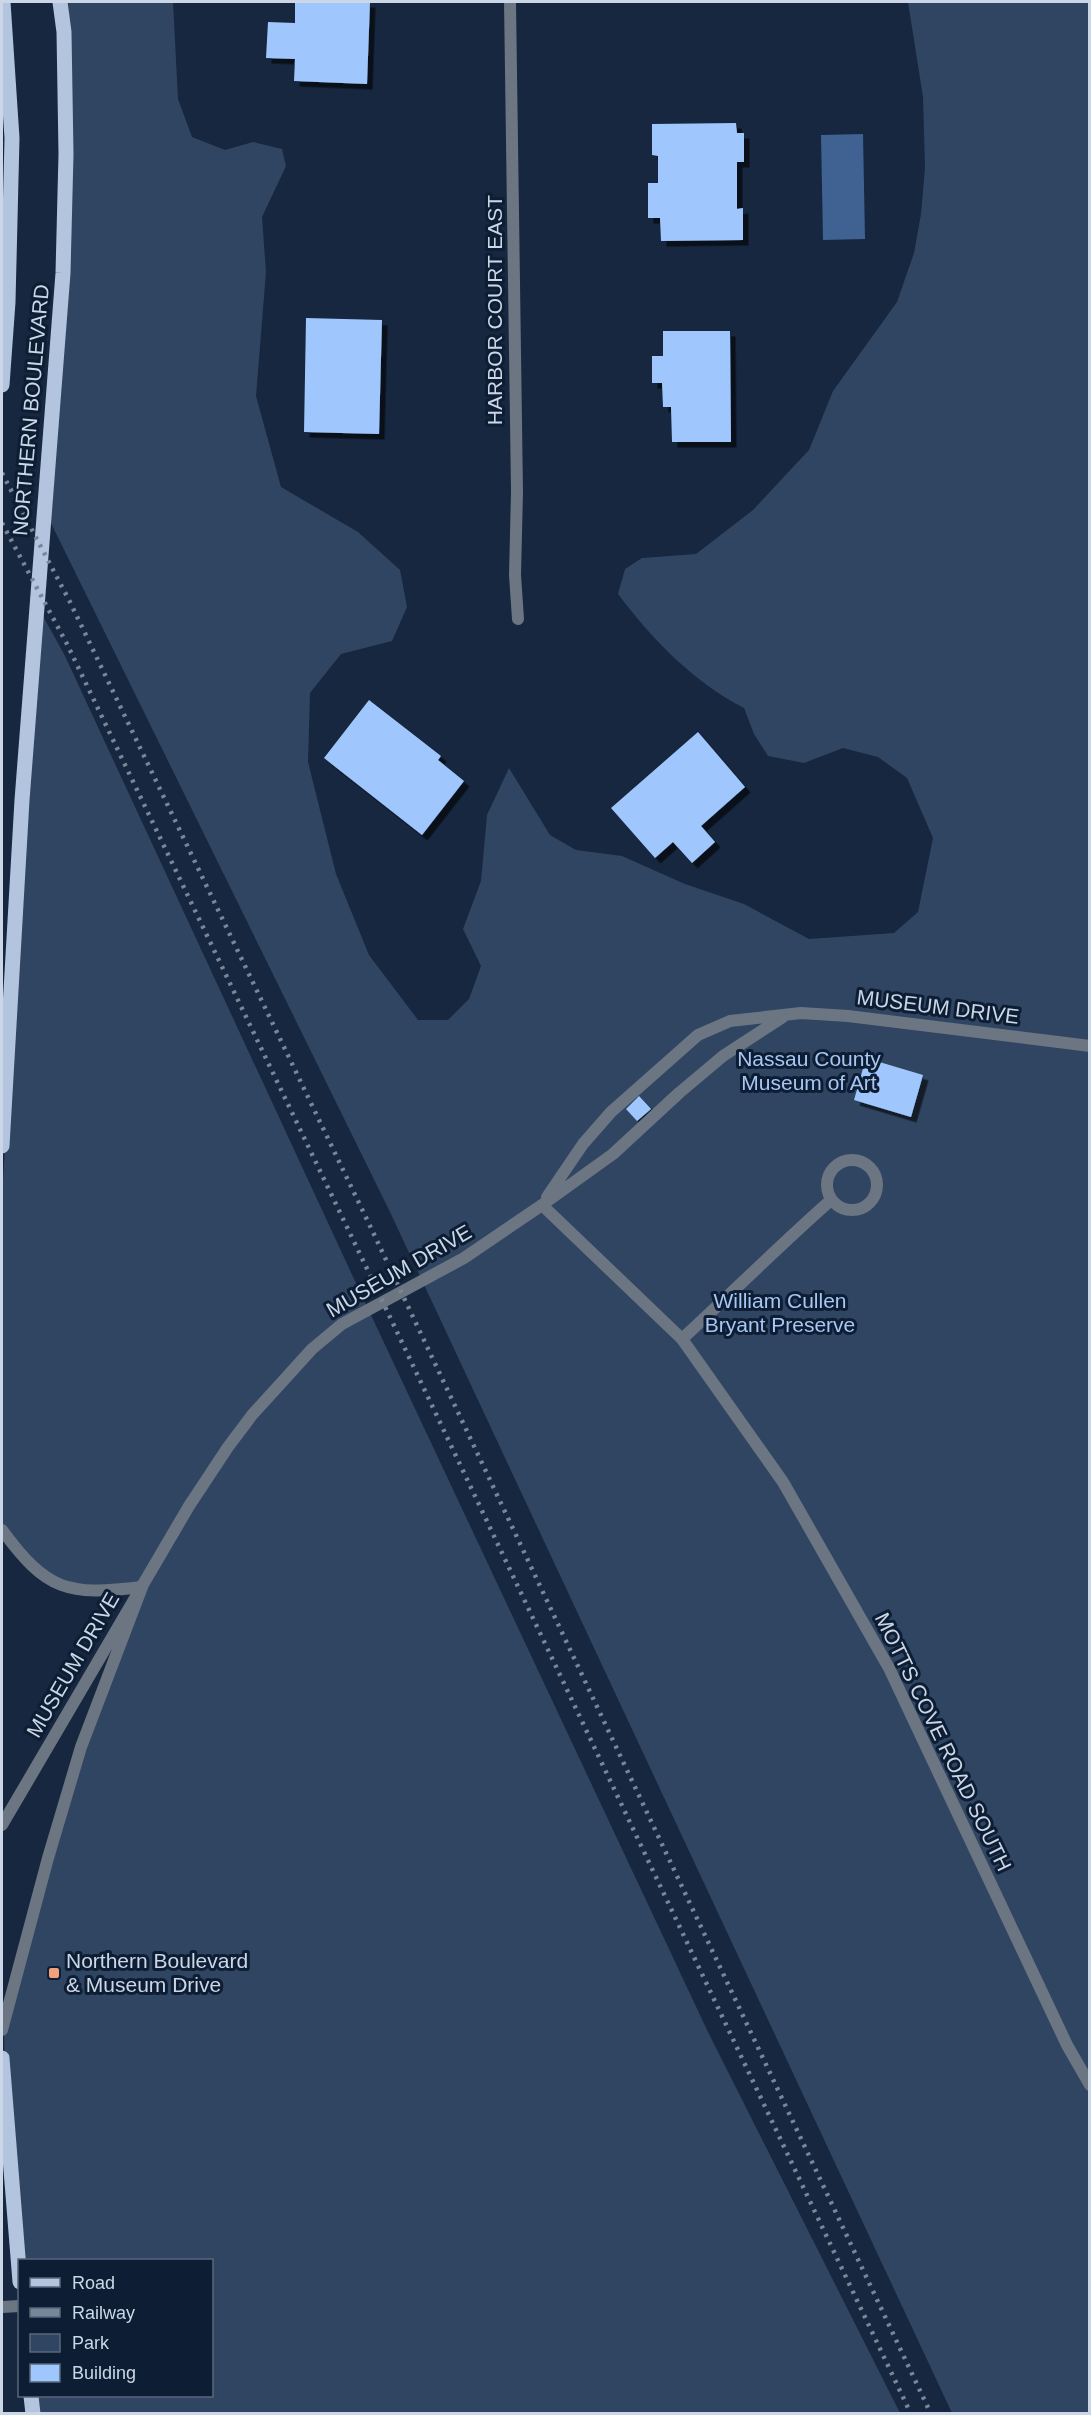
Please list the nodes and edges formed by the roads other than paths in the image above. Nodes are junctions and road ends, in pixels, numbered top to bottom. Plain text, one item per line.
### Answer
1 (3, 2) edge
2 (60, 2) edge
3 (510, 2) edge
4 (2, 385) edge
5 (518, 619) dead end
6 (783, 1017) junction
7 (1089, 1046) edge
8 (2, 1146) edge
9 (831, 1200) junction
10 (542, 1205) junction
11 (682, 1339) junction
12 (2, 1530) edge
13 (142, 1587) junction
14 (2, 1825) edge
15 (2, 2030) edge
16 (2, 2058) edge
17 (2, 2085) edge
18 (1089, 2085) edge
19 (18, 2260) edge
20 (18, 2306) edge
21 (2, 2307) edge
22 (31, 2397) edge
23 (33, 2414) edge

1 - 4 main road, NORTHERN BOULEVARD
2 - 8 main road, NORTHERN BOULEVARD
3 - 5 street, HARBOR COURT EAST
6 - 7 street, MUSEUM DRIVE
6 - 10 street, MUSEUM DRIVE
6 - 10 street, MUSEUM DRIVE
9 - 9 street
9 - 11 street
10 - 11 street
10 - 13 street, MUSEUM DRIVE
11 - 18 street, MOTTS COVE ROAD SOUTH
12 - 13 street, MUSEUM DRIVE
13 - 14 street, MUSEUM DRIVE
13 - 15 street
16 - 17 main road
17 - 19 main road
20 - 21 street
22 - 23 main road

